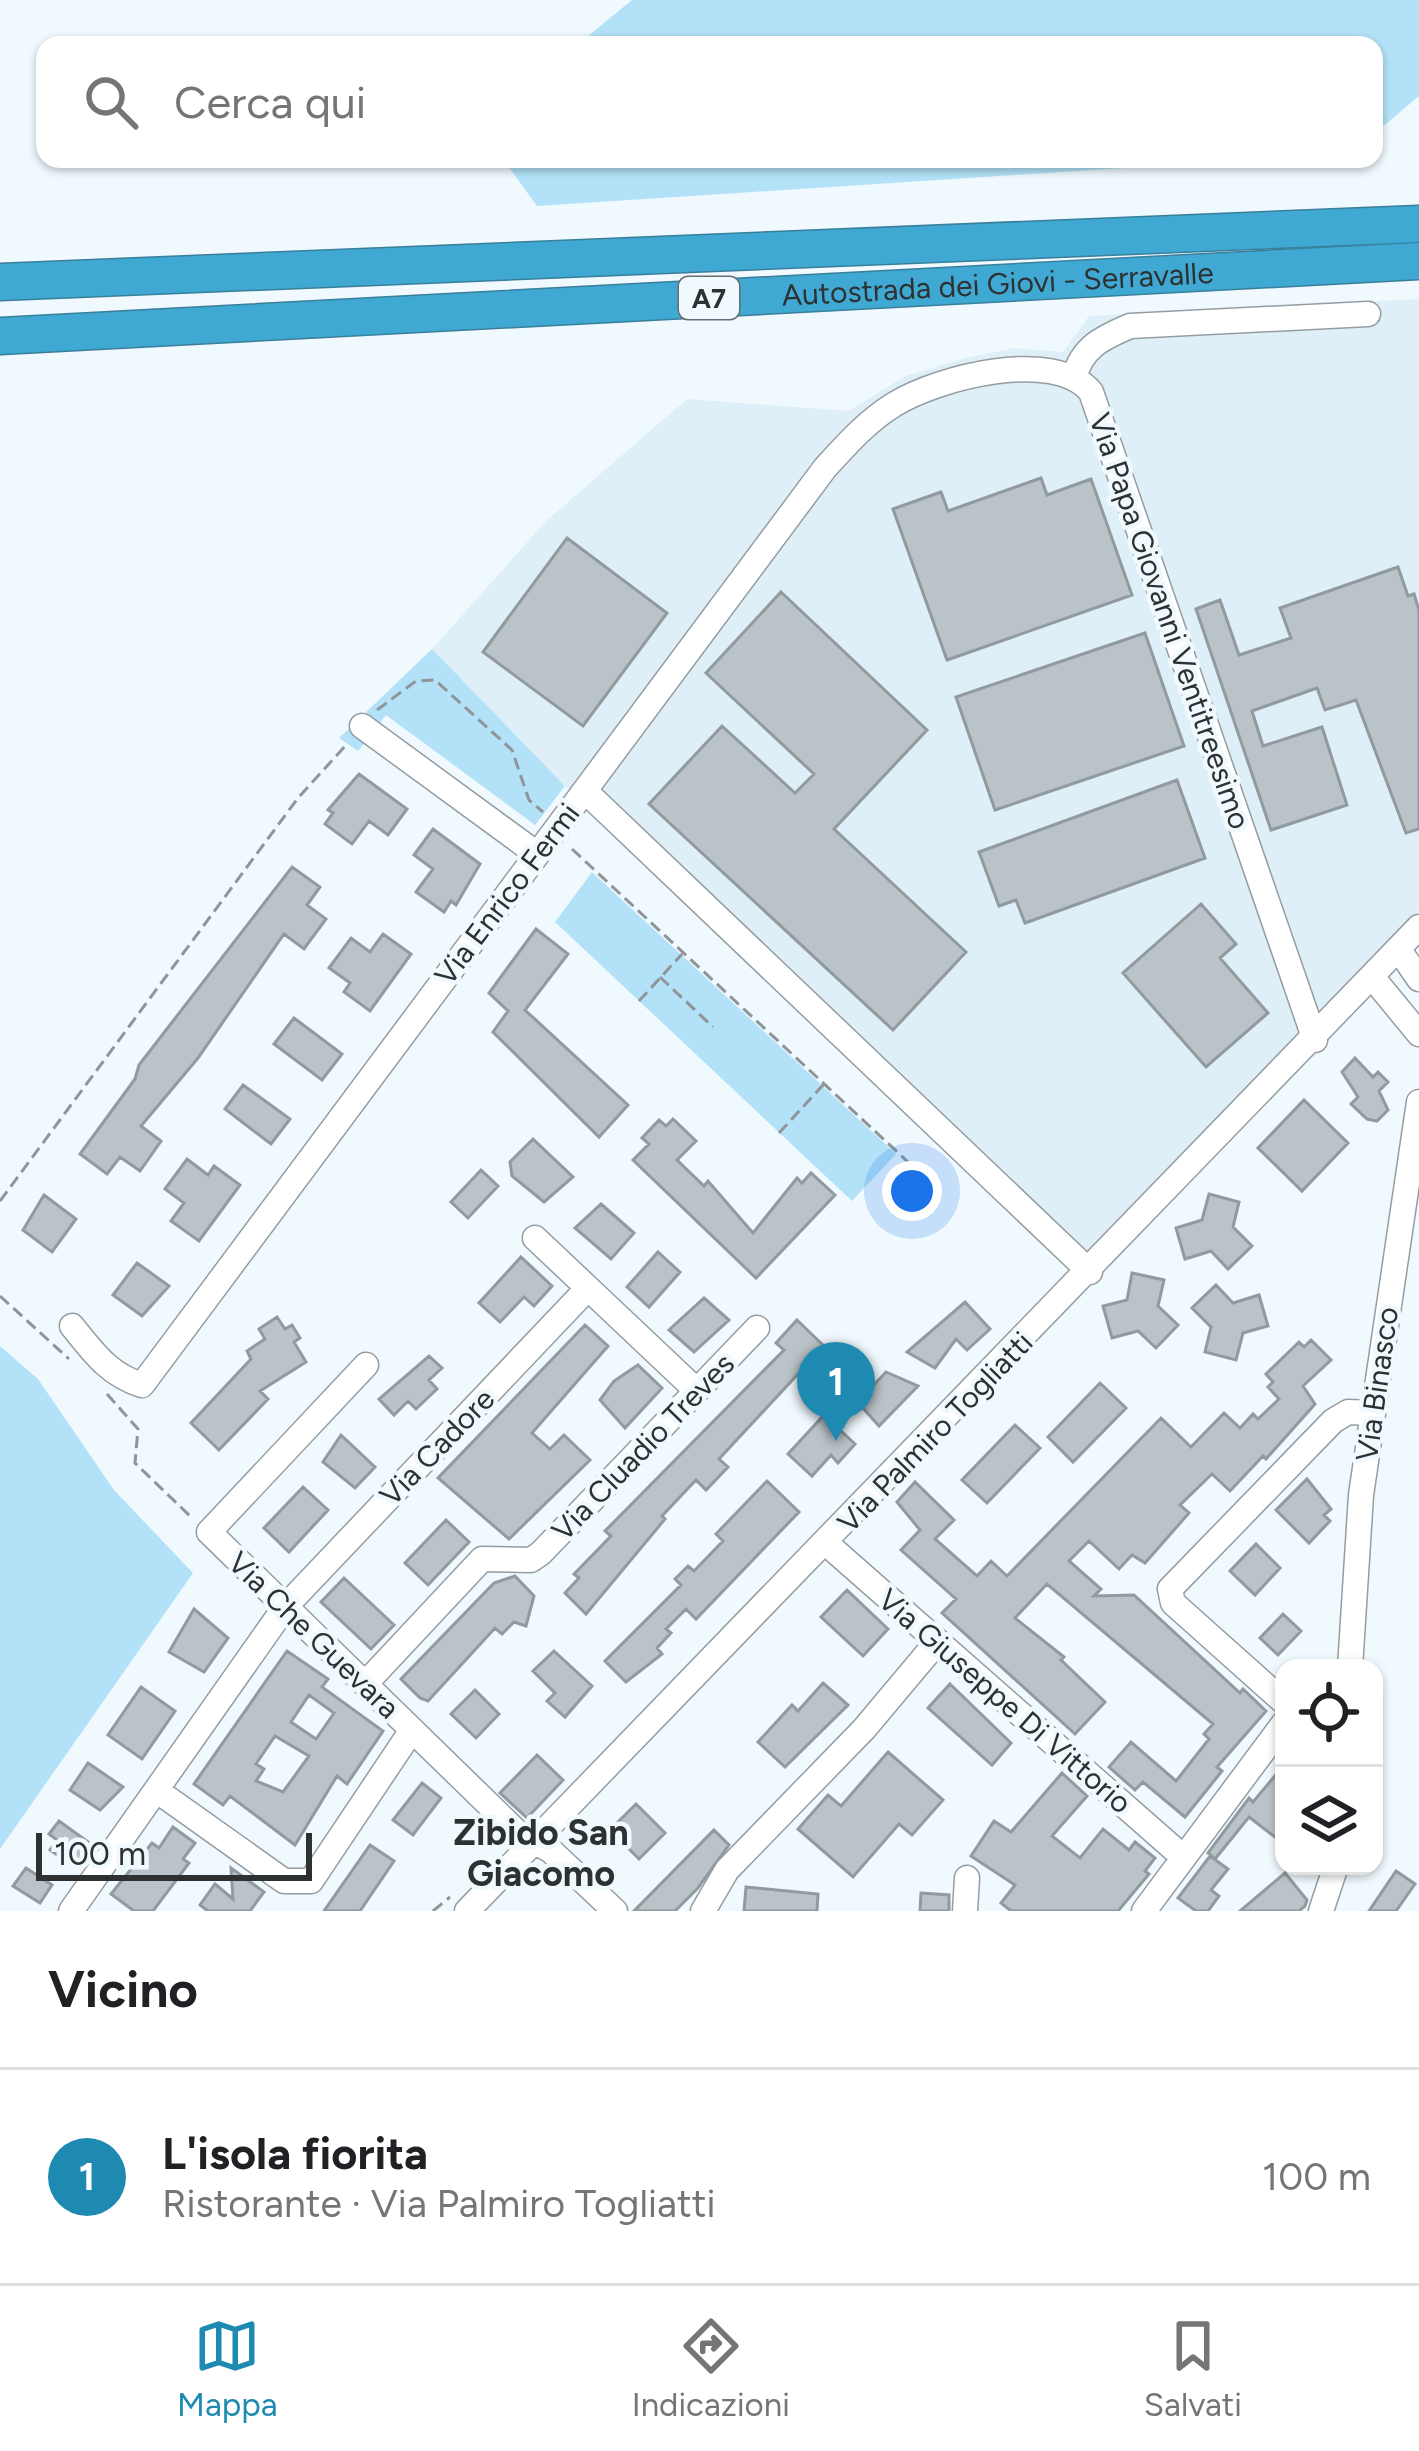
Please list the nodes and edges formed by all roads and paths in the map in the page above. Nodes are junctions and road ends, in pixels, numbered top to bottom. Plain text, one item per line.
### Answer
1 (1419, 224) edge
2 (1419, 261) edge
3 (0, 282) edge
4 (1368, 314) dead end
5 (0, 336) edge
6 (1074, 378) junction
7 (362, 726) junction
8 (584, 790) junction
9 (556, 828) junction
10 (537, 854) junction
11 (1419, 927) edge
12 (1399, 950) junction
13 (683, 952) junction
14 (660, 977) junction
15 (1373, 978) junction
16 (1419, 979) edge
17 (639, 1001) dead end
18 (712, 1028) dead end
19 (1419, 1034) edge
20 (1315, 1040) junction
21 (824, 1084) junction
22 (1419, 1102) edge
23 (779, 1132) dead end
24 (908, 1162) dead end
25 (0, 1201) edge
26 (535, 1238) dead end
27 (1090, 1272) junction
28 (588, 1288) junction
29 (0, 1296) edge
30 (72, 1326) dead end
31 (757, 1328) dead end
32 (366, 1365) dead end
33 (78, 1368) dead end
34 (94, 1382) dead end
35 (698, 1390) junction
36 (1372, 1413) junction
37 (208, 1532) junction
38 (827, 1544) junction
39 (285, 1606) junction
40 (937, 1642) junction
41 (1351, 1659) edge
42 (365, 1684) junction
43 (1275, 1694) edge
44 (412, 1730) junction
45 (1275, 1735) edge
46 (156, 1790) junction
47 (536, 1844) junction
48 (1183, 1857) junction
49 (1333, 1875) edge
50 (967, 1878) dead end
51 (71, 1911) edge
52 (467, 1911) edge
53 (615, 1911) edge
54 (703, 1911) edge
55 (964, 1911) edge
56 (1144, 1911) edge
57 (1321, 1911) edge

1 - 3 highway, Autostrada dei Giovi - Serravalle / A7
2 - 5 highway, Autostrada dei Giovi - Serravalle / A7
4 - 6 street
6 - 8 street, Via Papa Giovanni Ventitreesimo
6 - 20 street, Via Papa Giovanni Ventitreesimo
7 - 9 path
7 - 10 street
7 - 25 path
8 - 9 street, Via Enrico Fermi
8 - 27 street, Via Enrico Fermi
9 - 10 street, Via Enrico Fermi
9 - 13 path
10 - 30 street, Via Enrico Fermi
11 - 12 street, Via Palmiro Togliatti
12 - 15 street, Via Palmiro Togliatti
12 - 16 street
13 - 14 path
13 - 21 path
14 - 17 path
14 - 18 path
15 - 19 street
15 - 20 street, Via Palmiro Togliatti
20 - 27 street, Via Palmiro Togliatti
21 - 23 path
21 - 24 path
22 - 36 street, Via Binasco
26 - 28 street
27 - 38 street, Via Palmiro Togliatti
28 - 35 street
28 - 39 street, Via Cadore
29 - 33 path
31 - 35 street, Via Cluadio Treves
32 - 37 street, Via Che Guevara
34 - 37 path
35 - 42 street, Via Cluadio Treves
36 - 41 street, Via Binasco
36 - 43 street
37 - 39 street, Via Che Guevara
38 - 40 street, Via Giuseppe Di Vittorio
38 - 47 street, Via Palmiro Togliatti
39 - 42 street, Via Che Guevara
39 - 46 street, Via Cadore
40 - 48 street, Via Giuseppe Di Vittorio
40 - 54 street
42 - 44 street, Via Che Guevara
44 - 46 street
44 - 47 street, Via Che Guevara
45 - 48 street
46 - 51 street, Via Cadore
47 - 52 street, Via Palmiro Togliatti
47 - 53 street, Via Che Guevara
48 - 56 street
49 - 57 street
50 - 55 street

